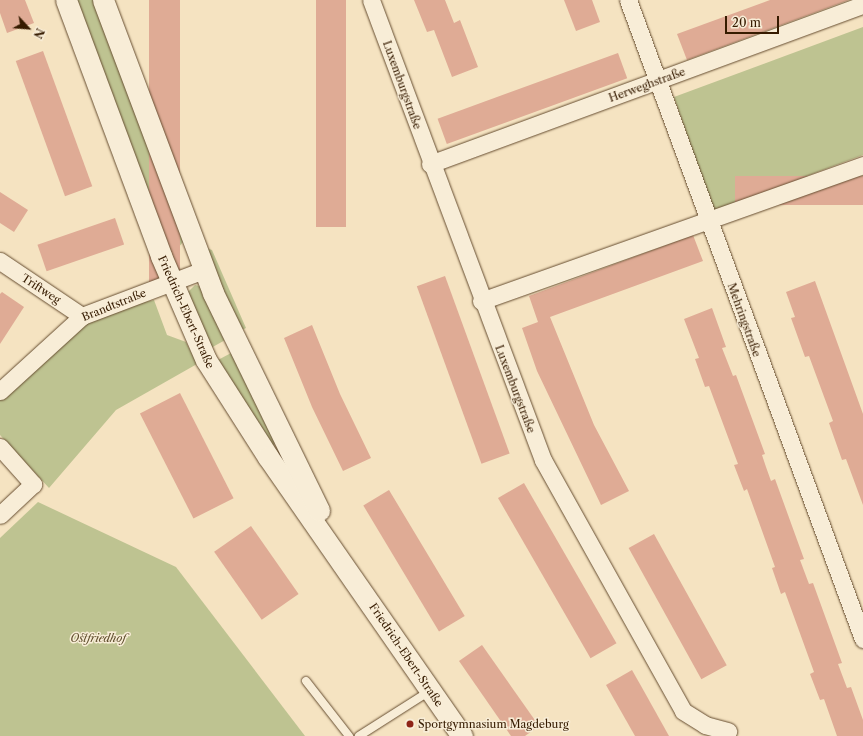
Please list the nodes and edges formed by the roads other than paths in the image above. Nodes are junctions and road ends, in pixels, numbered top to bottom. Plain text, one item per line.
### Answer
1 (66, 0) edge
2 (103, 0) edge
3 (371, 0) edge
4 (628, 0) edge
5 (863, 5) edge
6 (657, 81) junction
7 (430, 164) junction
8 (863, 164) edge
9 (707, 221) junction
10 (0, 261) edge
11 (204, 270) junction
12 (172, 282) junction
13 (481, 301) junction
14 (82, 316) junction
15 (0, 391) edge
16 (0, 447) edge
17 (0, 515) edge
18 (364, 593) junction
19 (863, 640) edge
20 (306, 681) dead end
21 (430, 690) junction
22 (728, 731) dead end
23 (349, 736) edge
24 (359, 736) edge
25 (462, 736) edge

1 - 12 street, Friedrich-Ebert-Straße
2 - 11 street, Friedrich-Ebert-Straße
3 - 7 street, Luxemburgstraße
4 - 6 street, Mehringstraße
5 - 6 street, Herweghstraße
6 - 7 street, Herweghstraße
6 - 9 street, Mehringstraße
7 - 13 street, Luxemburgstraße
8 - 9 street
9 - 13 street
9 - 19 street, Mehringstraße
10 - 14 street, Triftweg
11 - 12 street, Brandtstraße
11 - 18 street, Friedrich-Ebert-Straße
12 - 14 street, Brandtstraße
12 - 18 street, Friedrich-Ebert-Straße
13 - 22 street, Luxemburgstraße
14 - 15 street, Brandtstraße
16 - 17 street
18 - 21 street, Friedrich-Ebert-Straße
20 - 23 lane
21 - 24 lane
21 - 25 street, Friedrich-Ebert-Straße

